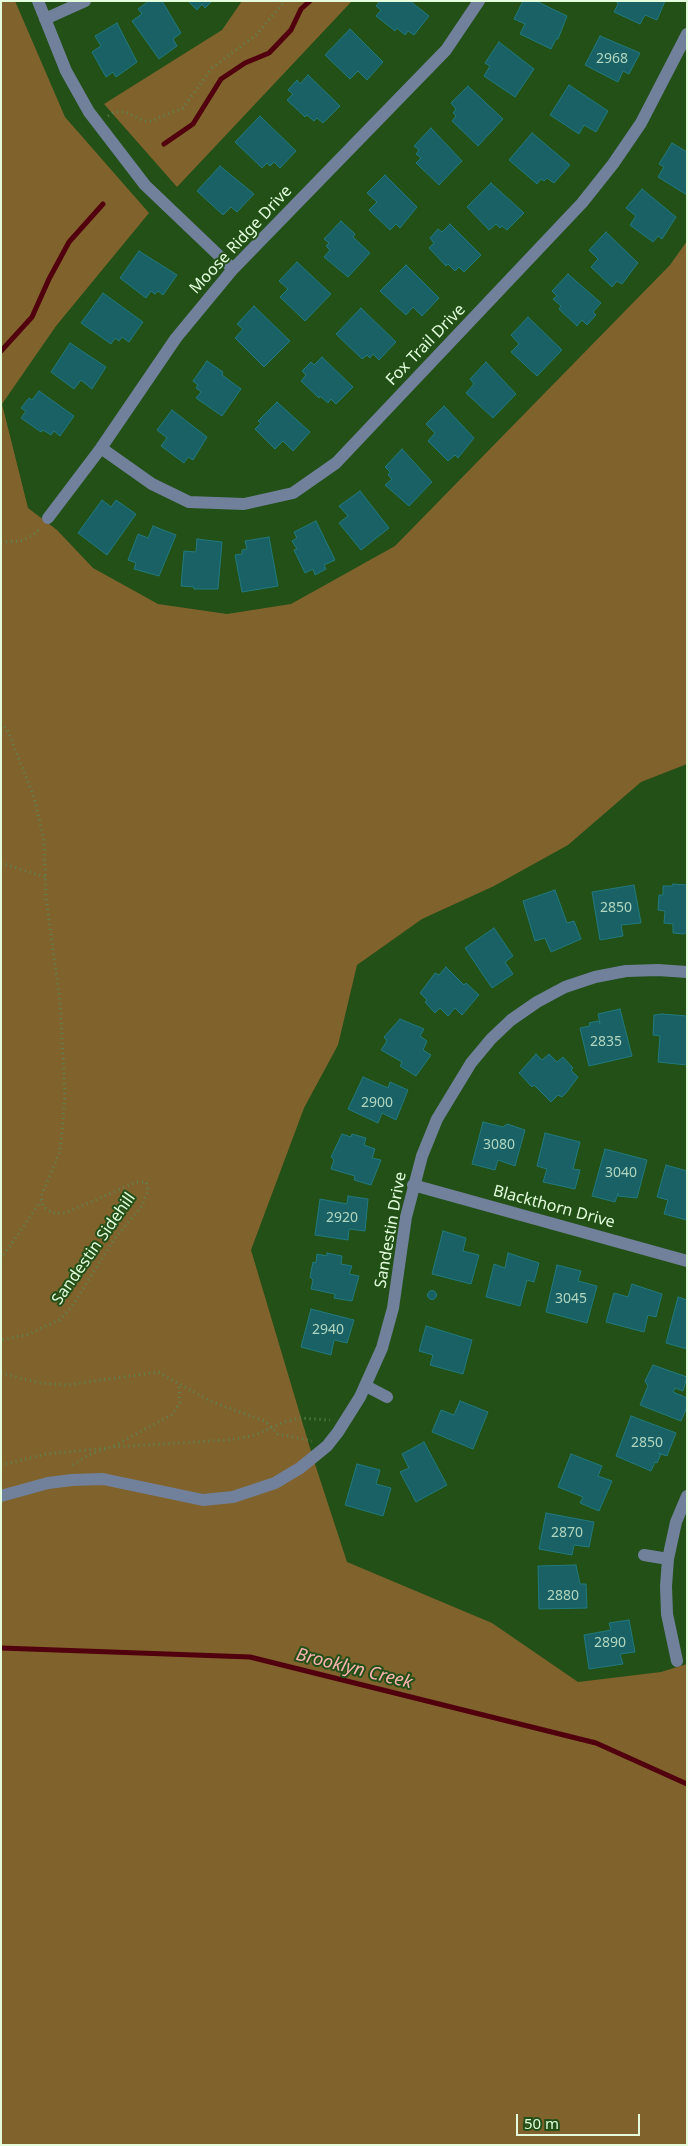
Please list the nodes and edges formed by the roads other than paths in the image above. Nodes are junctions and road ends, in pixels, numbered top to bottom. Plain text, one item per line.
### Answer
1 (38, 1) edge
2 (85, 1) edge
3 (479, 1) edge
4 (45, 19) junction
5 (687, 34) edge
6 (233, 269) junction
7 (101, 448) junction
8 (48, 518) road end
9 (687, 972) edge
10 (413, 1185) junction
11 (687, 1261) edge
12 (366, 1386) junction
13 (387, 1397) dead end
14 (1, 1496) edge
15 (687, 1496) edge
16 (644, 1556) dead end
17 (668, 1559) junction
18 (677, 1661) dead end

1 - 4 street
2 - 4 street
3 - 6 street, Moose Ridge Drive
4 - 6 street
5 - 7 street, Fox Trail Drive
6 - 7 street, Moose Ridge Drive
7 - 8 street, Moose Ridge Drive
9 - 10 street, Sandestin Drive
10 - 11 street, Blackthorn Drive
10 - 12 street, Sandestin Drive
12 - 13 street
12 - 14 street, Sandestin Drive
15 - 17 street
16 - 17 street
17 - 18 street

